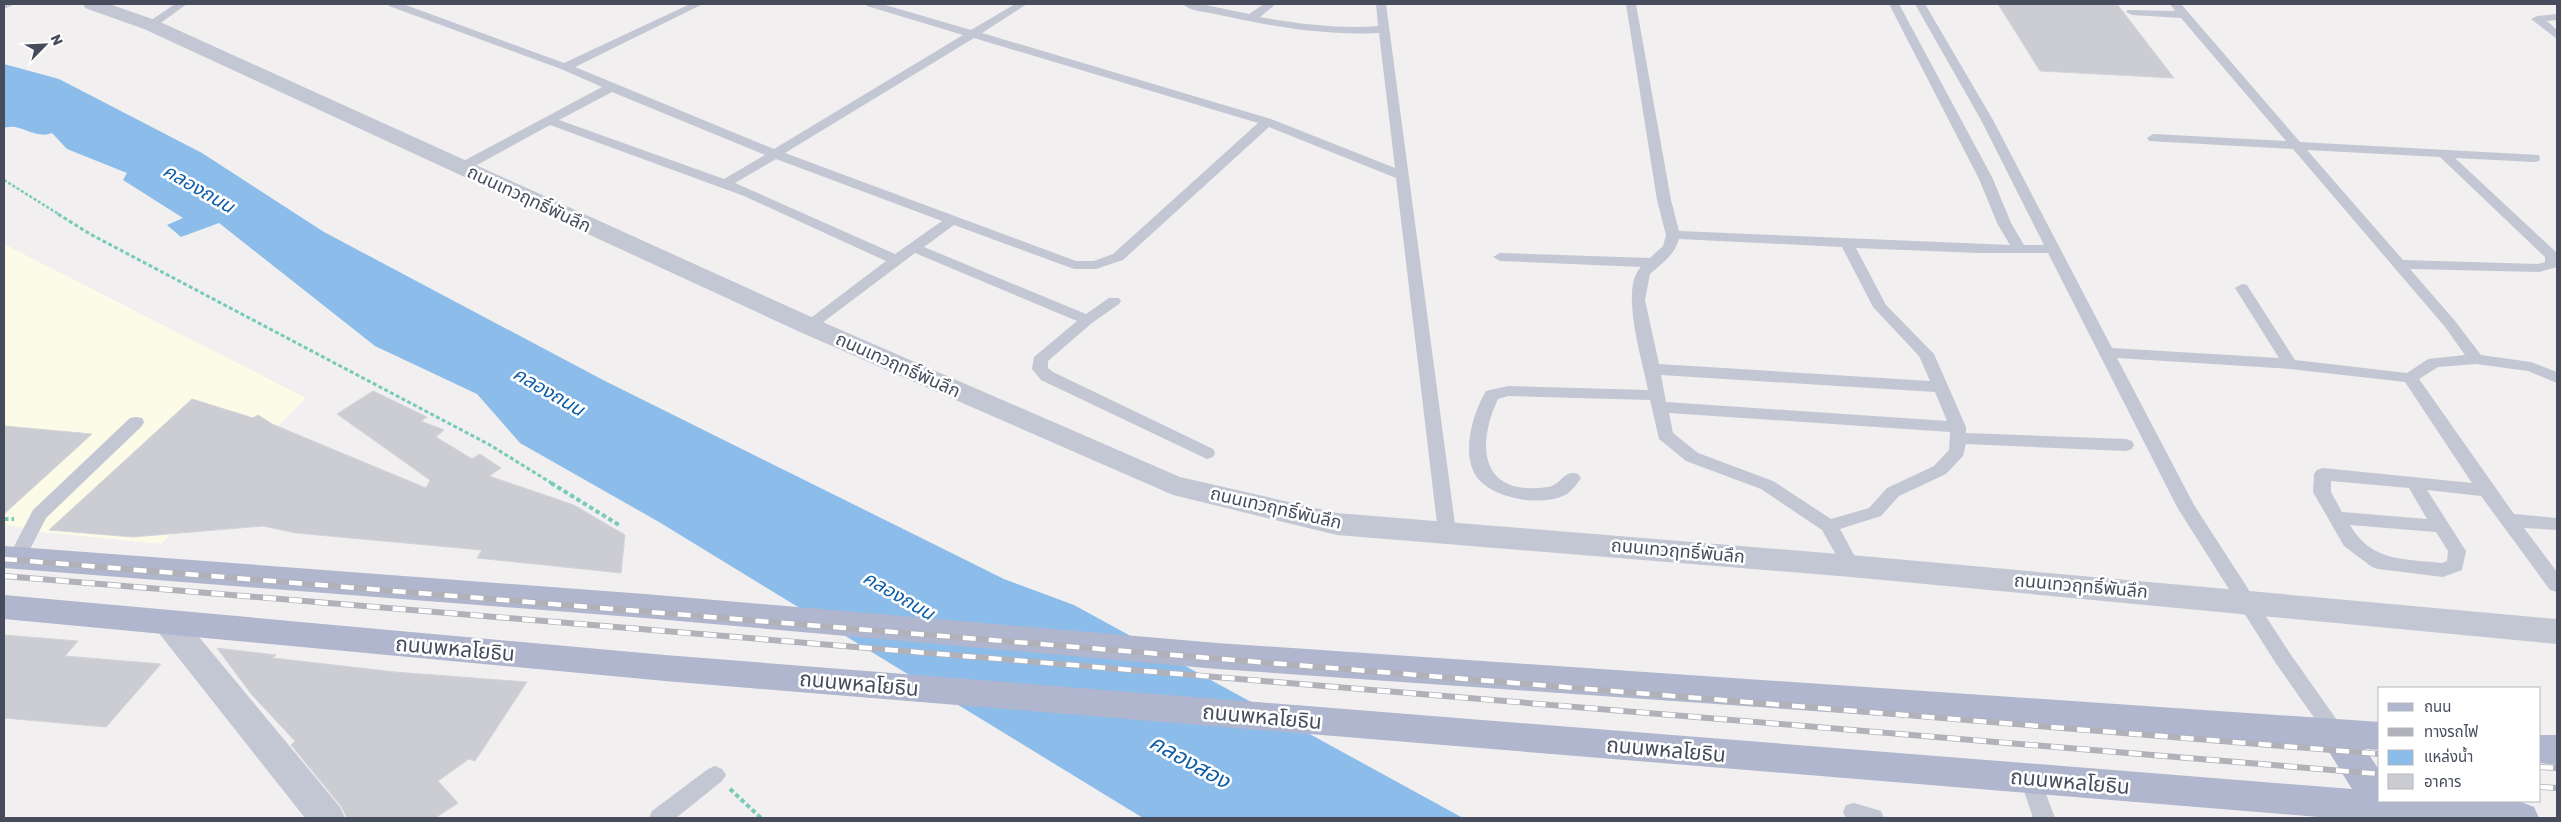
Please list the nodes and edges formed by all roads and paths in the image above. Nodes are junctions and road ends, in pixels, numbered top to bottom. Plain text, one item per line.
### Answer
1 (10, 4) edge
2 (92, 4) edge
3 (182, 4) edge
4 (393, 4) edge
5 (698, 4) edge
6 (871, 4) edge
7 (1022, 4) edge
8 (1188, 4) edge
9 (1271, 4) edge
10 (1382, 4) edge
11 (1631, 4) edge
12 (1894, 4) edge
13 (1920, 4) edge
14 (2174, 4) edge
15 (4, 6) edge
16 (2132, 12) dead end
17 (2185, 16) junction
18 (2557, 17) edge
19 (1252, 18) junction
20 (151, 25) junction
21 (1384, 29) junction
22 (971, 33) junction
23 (2557, 36) edge
24 (565, 68) junction
25 (611, 88) junction
26 (551, 121) junction
27 (1266, 122) junction
28 (2153, 138) dead end
29 (2298, 146) junction
30 (772, 153) junction
31 (2445, 155) junction
32 (2534, 158) dead end
33 (461, 168) junction
34 (1401, 175) junction
35 (4, 180) edge
36 (725, 184) junction
37 (954, 219) junction
38 (1673, 235) junction
39 (1847, 243) junction
40 (914, 248) junction
41 (2019, 249) junction
42 (2053, 249) junction
43 (1500, 257) dead end
44 (896, 260) junction
45 (1656, 263) junction
46 (2398, 264) junction
47 (2242, 288) dead end
48 (1114, 301) dead end
49 (1087, 320) junction
50 (809, 326) junction
51 (2107, 353) junction
52 (2476, 359) junction
53 (2290, 364) junction
54 (1652, 369) junction
55 (2410, 378) junction
56 (2557, 378) edge
57 (1941, 387) junction
58 (1658, 401) junction
59 (136, 422) dead end
60 (1958, 432) junction
61 (2126, 444) dead end
62 (1207, 453) dead end
63 (1572, 478) dead end
64 (2414, 483) junction
65 (2486, 490) junction
66 (2337, 518) junction
67 (2508, 520) junction
68 (2557, 524) edge
69 (619, 525) dead end
70 (1829, 526) junction
71 (2441, 526) junction
72 (1447, 532) junction
73 (10, 558) edge
74 (1851, 566) junction
75 (2557, 585) edge
76 (2245, 601) junction
77 (4, 607) edge
78 (169, 623) junction
79 (2557, 632) edge
80 (2336, 733) junction
81 (2378, 736) edge
82 (2541, 749) edge
83 (2557, 750) edge
84 (715, 775) joint
85 (2031, 779) junction
86 (2378, 799) edge
87 (2380, 802) edge
88 (2383, 807) junction
89 (327, 818) edge
90 (660, 818) edge
91 (761, 818) edge
92 (2044, 818) edge
93 (2522, 818) edge

1 - 15 lane
2 - 20 street, ถนนเทวฤทธิ์พันลึก
3 - 20 lane
4 - 24 lane
5 - 24 lane
6 - 22 lane
7 - 22 lane
8 - 19 lane
9 - 19 lane
10 - 21 lane
11 - 38 lane
12 - 41 lane
13 - 42 lane
14 - 17 lane
16 - 17 lane
17 - 29 lane
18 - 23 lane
19 - 21 lane
20 - 33 street, ถนนเทวฤทธิ์พันลึก
21 - 34 lane
22 - 27 lane
22 - 30 lane
24 - 25 lane
25 - 26 lane
25 - 30 lane
26 - 33 lane
26 - 36 lane
27 - 34 lane
27 - 37 lane
28 - 29 lane
29 - 31 lane
29 - 46 lane
30 - 36 lane
30 - 37 lane
31 - 32 lane
31 - 46 lane
33 - 50 street, ถนนเทวฤทธิ์พันลึก
34 - 72 lane
35 - 69 path
36 - 44 lane
37 - 40 lane
38 - 39 lane
38 - 45 lane
39 - 41 lane
39 - 57 lane
40 - 44 lane
40 - 49 lane
41 - 42 lane
42 - 51 lane
43 - 45 lane
44 - 50 lane
45 - 54 lane
46 - 52 lane
47 - 53 lane
48 - 49 lane
49 - 62 lane
50 - 72 street, ถนนเทวฤทธิ์พันลึก
51 - 53 lane
51 - 76 lane
52 - 55 lane
52 - 56 lane
53 - 55 lane
54 - 57 lane
54 - 58 lane
55 - 65 lane
57 - 60 lane
58 - 60 lane
58 - 63 lane
58 - 70 lane
59 - 73 lane
60 - 61 lane
60 - 70 lane
64 - 65 lane
64 - 66 lane
64 - 71 lane
65 - 67 lane
66 - 71 lane
66 - 71 lane
67 - 68 lane
67 - 75 lane
70 - 74 lane
72 - 74 street, ถนนเทวฤทธิ์พันลึก
73 - 80 main road
74 - 76 street, ถนนเทวฤทธิ์พันลึก
76 - 79 street, ถนนเทวฤทธิ์พันลึก
76 - 80 lane
77 - 78 main road, ถนนพหลโยธิน
78 - 85 main road, ถนนพหลโยธิน
78 - 89 street
80 - 81 main road
80 - 86 main road
82 - 83 main road
84 - 90 lane
84 - 91 path
85 - 88 main road, ถนนพหลโยธิน
85 - 92 lane
87 - 88 main road
88 - 93 main road, ถนนพหลโยธิน

